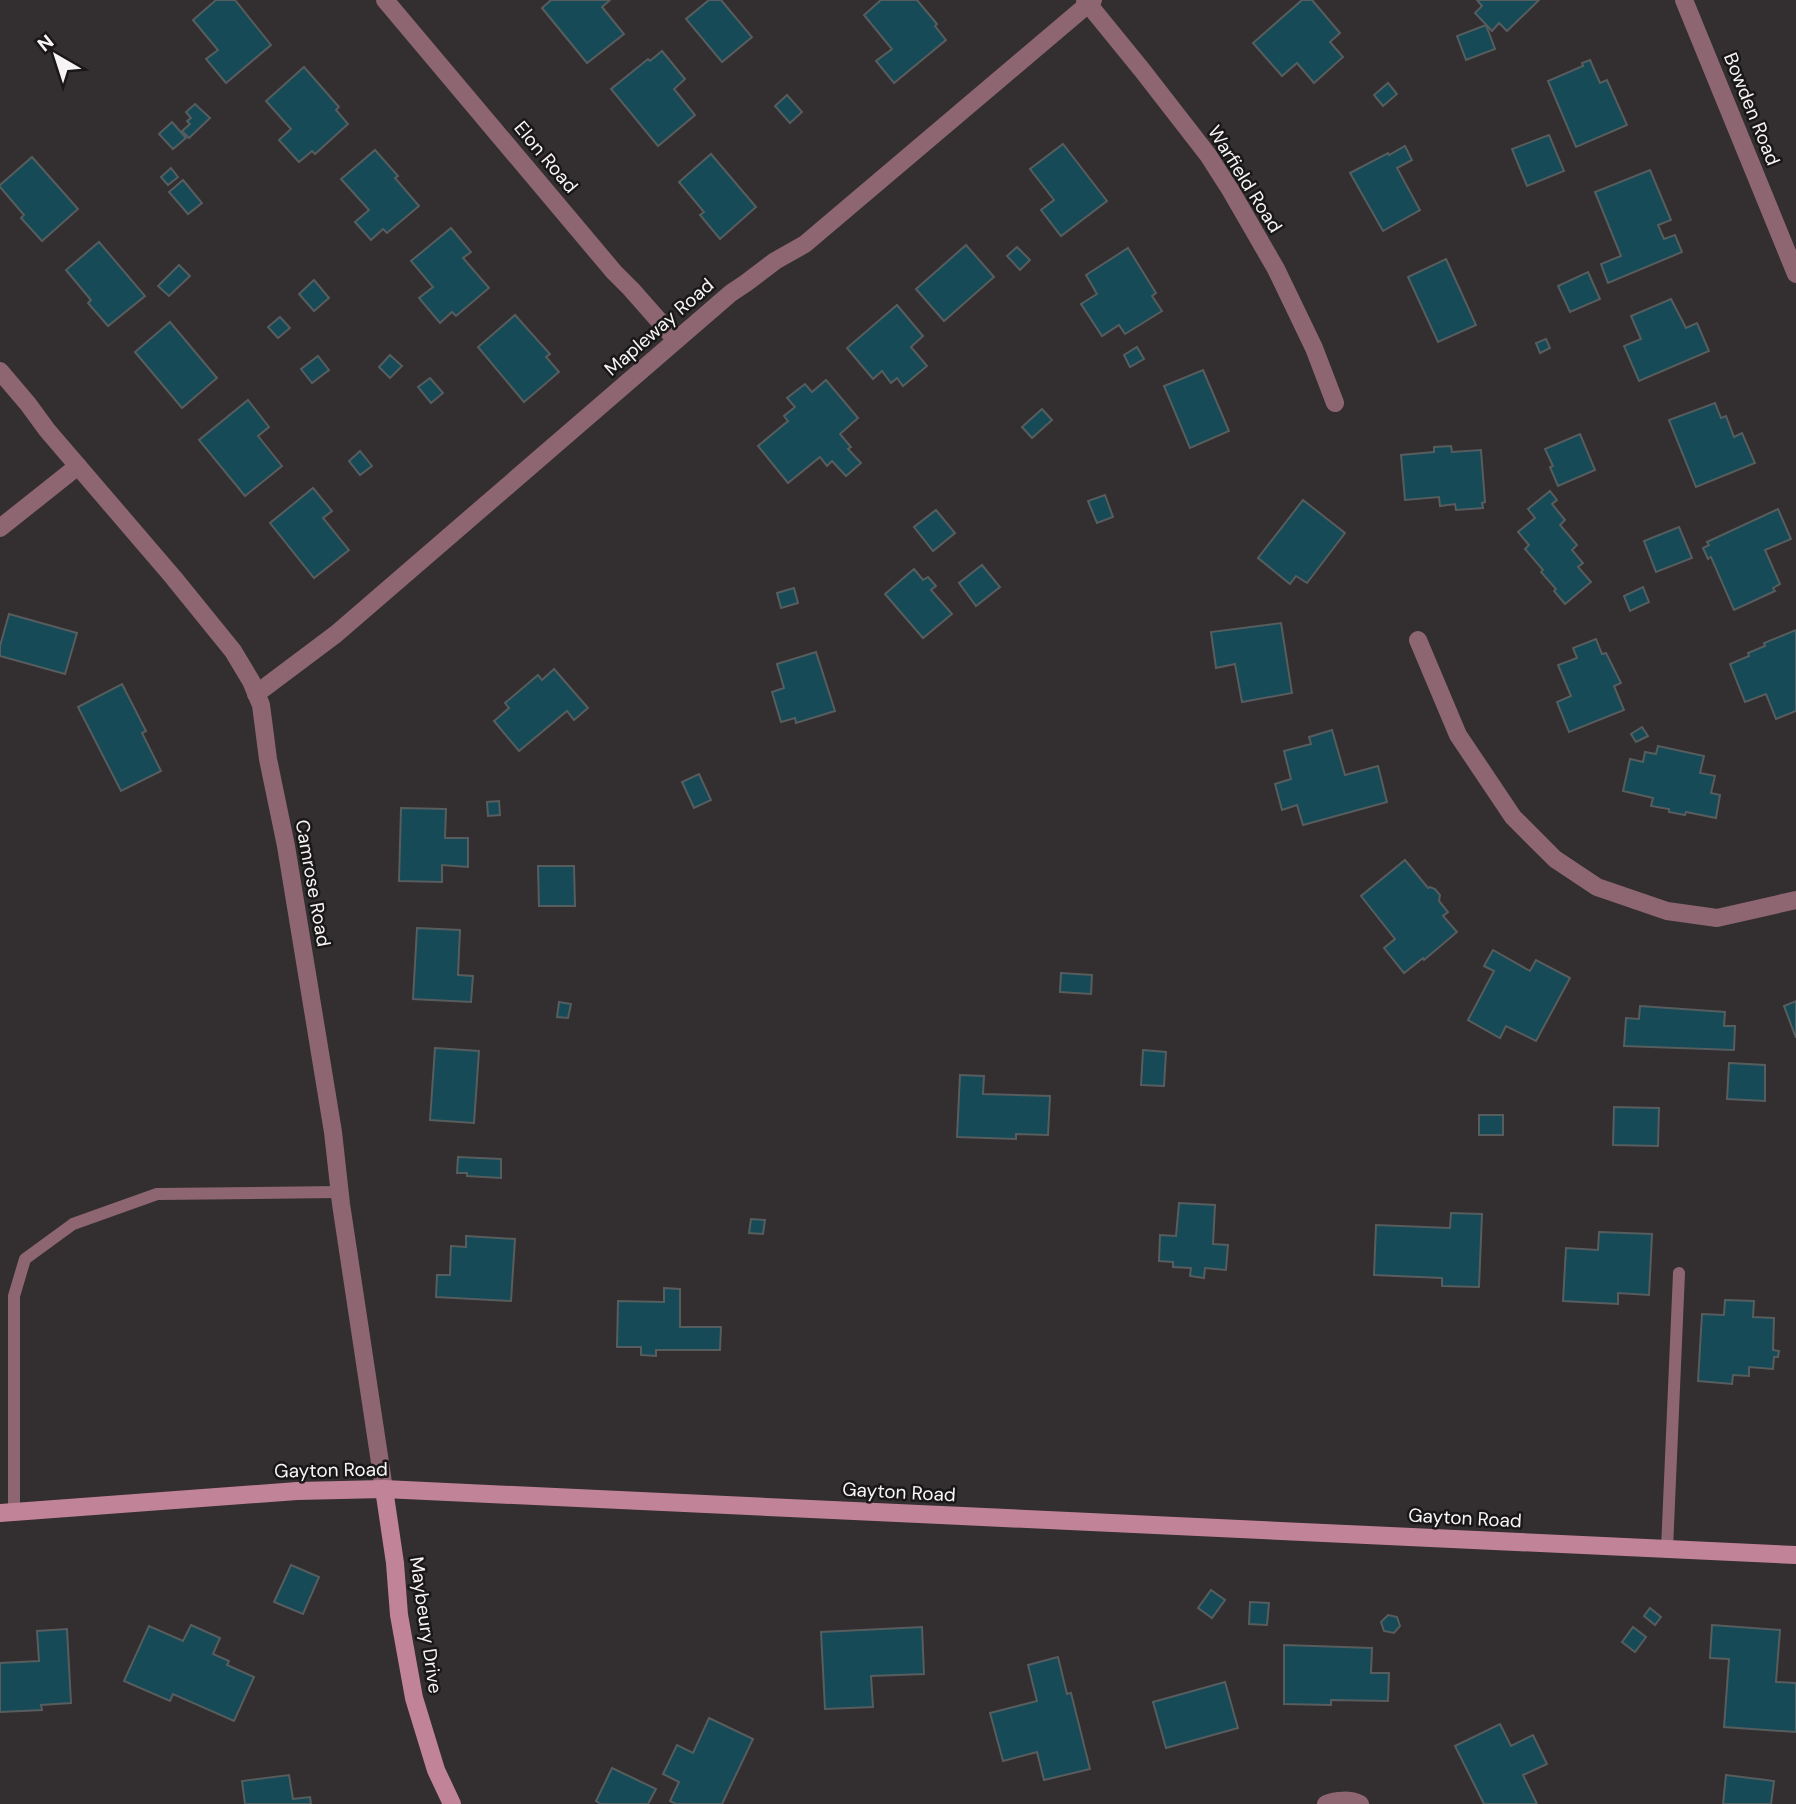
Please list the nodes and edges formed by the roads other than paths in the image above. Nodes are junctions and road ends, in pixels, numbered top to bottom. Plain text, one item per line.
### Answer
1 (384, 0) edge
2 (1684, 0) edge
3 (1089, 1) edge
4 (1796, 274) edge
5 (676, 340) junction
6 (0, 371) edge
7 (1335, 403) dead end
8 (78, 466) junction
9 (0, 528) edge
10 (1418, 640) dead end
11 (257, 694) junction
12 (1796, 900) edge
13 (340, 1192) junction
14 (1679, 1273) dead end
15 (384, 1489) junction
16 (7, 1513) edge
17 (1667, 1549) junction
18 (1796, 1555) edge
19 (452, 1804) edge
20 (1326, 1804) edge
21 (1360, 1804) edge

1 - 5 street, Elon Road
2 - 4 street, Bowden Road
3 - 5 street, Mapleway Road
3 - 7 street, Warfield Road
5 - 11 street, Mapleway Road
6 - 8 street, Camrose Road
8 - 9 street
8 - 11 street, Camrose Road
10 - 12 street
11 - 13 street, Camrose Road
13 - 15 street, Camrose Road
13 - 16 lane
14 - 17 lane
15 - 16 street, Gayton Road
15 - 17 street, Gayton Road
15 - 19 street, Maybeury Drive
17 - 18 street, Gayton Road
20 - 21 street

